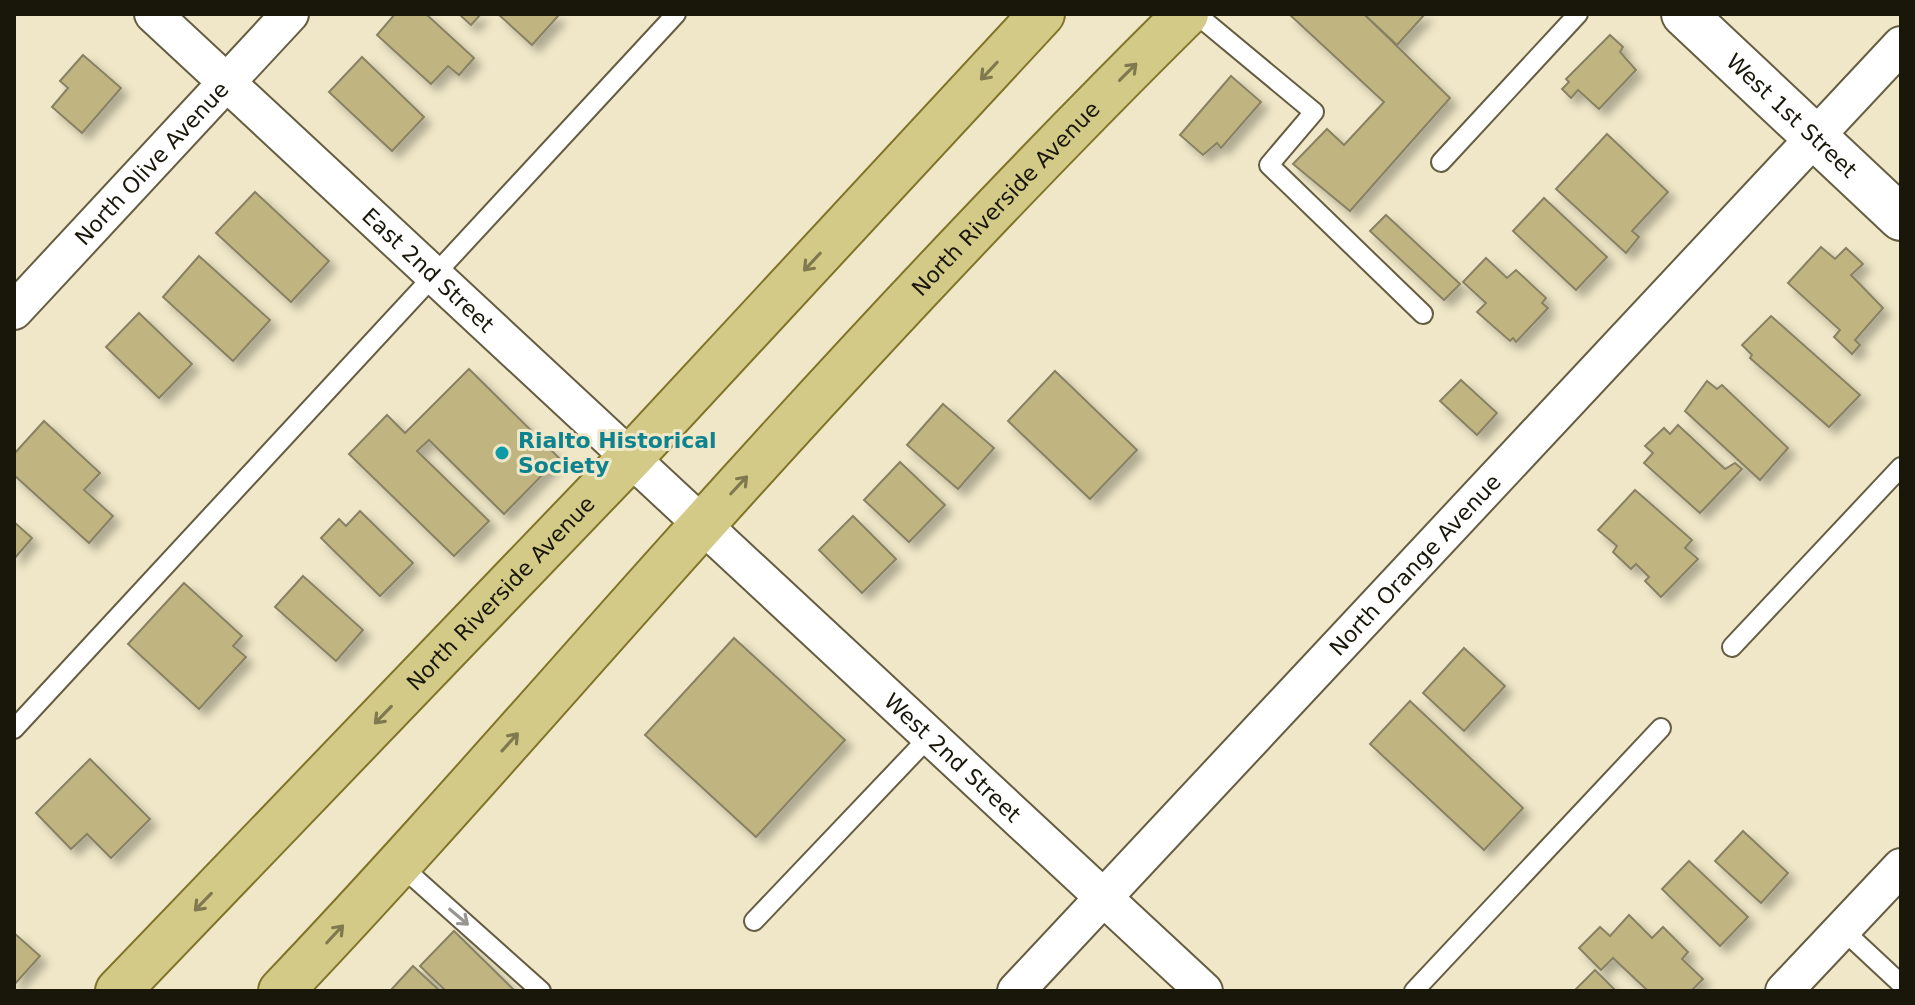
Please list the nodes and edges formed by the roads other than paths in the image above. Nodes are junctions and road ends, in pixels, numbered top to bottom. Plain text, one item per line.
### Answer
1 (153, 14) edge
2 (290, 14) edge
3 (676, 14) edge
4 (1042, 14) edge
5 (1186, 14) edge
6 (1196, 14) edge
7 (1578, 14) edge
8 (1684, 14) edge
9 (1901, 45) edge
10 (227, 81) junction
11 (1815, 137) junction
12 (1441, 162) dead end
13 (1901, 218) edge
14 (437, 276) junction
15 (14, 311) edge
16 (1423, 314) dead end
17 (632, 456) junction
18 (1901, 467) edge
19 (701, 527) junction
20 (1732, 647) dead end
21 (1661, 728) dead end
22 (14, 729) edge
23 (930, 736) junction
24 (400, 865) junction
25 (1901, 867) edge
26 (1104, 895) junction
27 (754, 921) dead end
28 (1842, 929) junction
29 (1901, 984) edge
30 (538, 988) edge
31 (118, 991) edge
32 (281, 991) edge
33 (1016, 991) edge
34 (1204, 991) edge
35 (1414, 991) edge
36 (1784, 991) edge

1 - 10 street, East 2nd Street
2 - 10 street, North Olive Avenue
3 - 14 lane
4 -> 17 main road, North Riverside Avenue
19 -> 5 main road, North Riverside Avenue
6 - 16 lane
7 - 12 lane
8 - 11 street, West 1st Street
9 - 11 street, North Orange Avenue
10 - 14 street, East 2nd Street
10 - 15 street, North Olive Avenue
11 - 13 street, West 1st Street
11 - 26 street, North Orange Avenue
14 - 17 street, East 2nd Street
14 - 22 lane
17 - 19 street, East 2nd Street
17 -> 31 main road, North Riverside Avenue
18 - 20 lane
19 - 23 street, West 2nd Street
24 -> 19 main road, North Riverside Avenue
21 - 35 lane
23 - 26 street, West 2nd Street
23 - 27 lane
24 -> 30 lane
32 -> 24 main road, North Riverside Avenue
25 - 28 street
26 - 33 street, North Orange Avenue
26 - 34 street, West 2nd Street
28 - 29 lane
28 - 36 street

